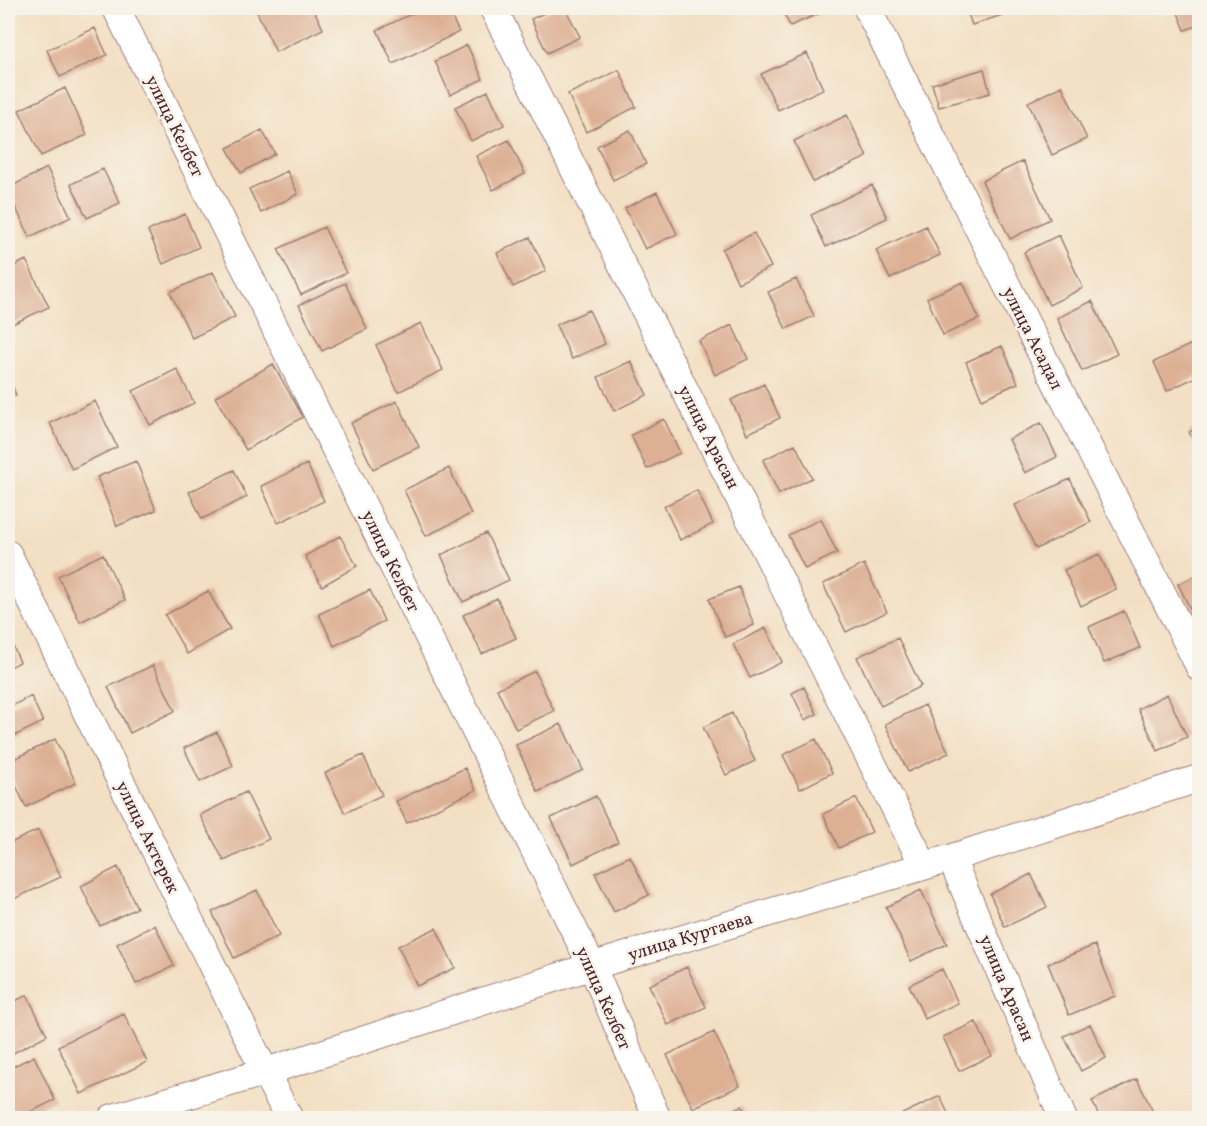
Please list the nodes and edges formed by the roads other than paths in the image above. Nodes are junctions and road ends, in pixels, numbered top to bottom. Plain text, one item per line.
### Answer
1 (117, 8) edge
2 (494, 8) edge
3 (867, 8) edge
4 (8, 554) edge
5 (1200, 668) edge
6 (1200, 778) edge
7 (951, 858) junction
8 (924, 866) junction
9 (592, 966) junction
10 (265, 1072) junction
11 (112, 1119) edge
12 (289, 1119) edge
13 (657, 1119) edge
14 (1063, 1119) edge

1 - 9 street, улица Келбет
2 - 8 street, улица Арасан
3 - 5 street, улица Асадал
4 - 10 street, улица Актерек
6 - 7 street, улица Куртаева
7 - 8 street, улица Куртаева
7 - 14 street, улица Арасан
8 - 9 street, улица Куртаева
9 - 10 street, улица Куртаева
9 - 13 street, улица Келбет
10 - 11 street, улица Куртаева
10 - 12 street, улица Актерек

